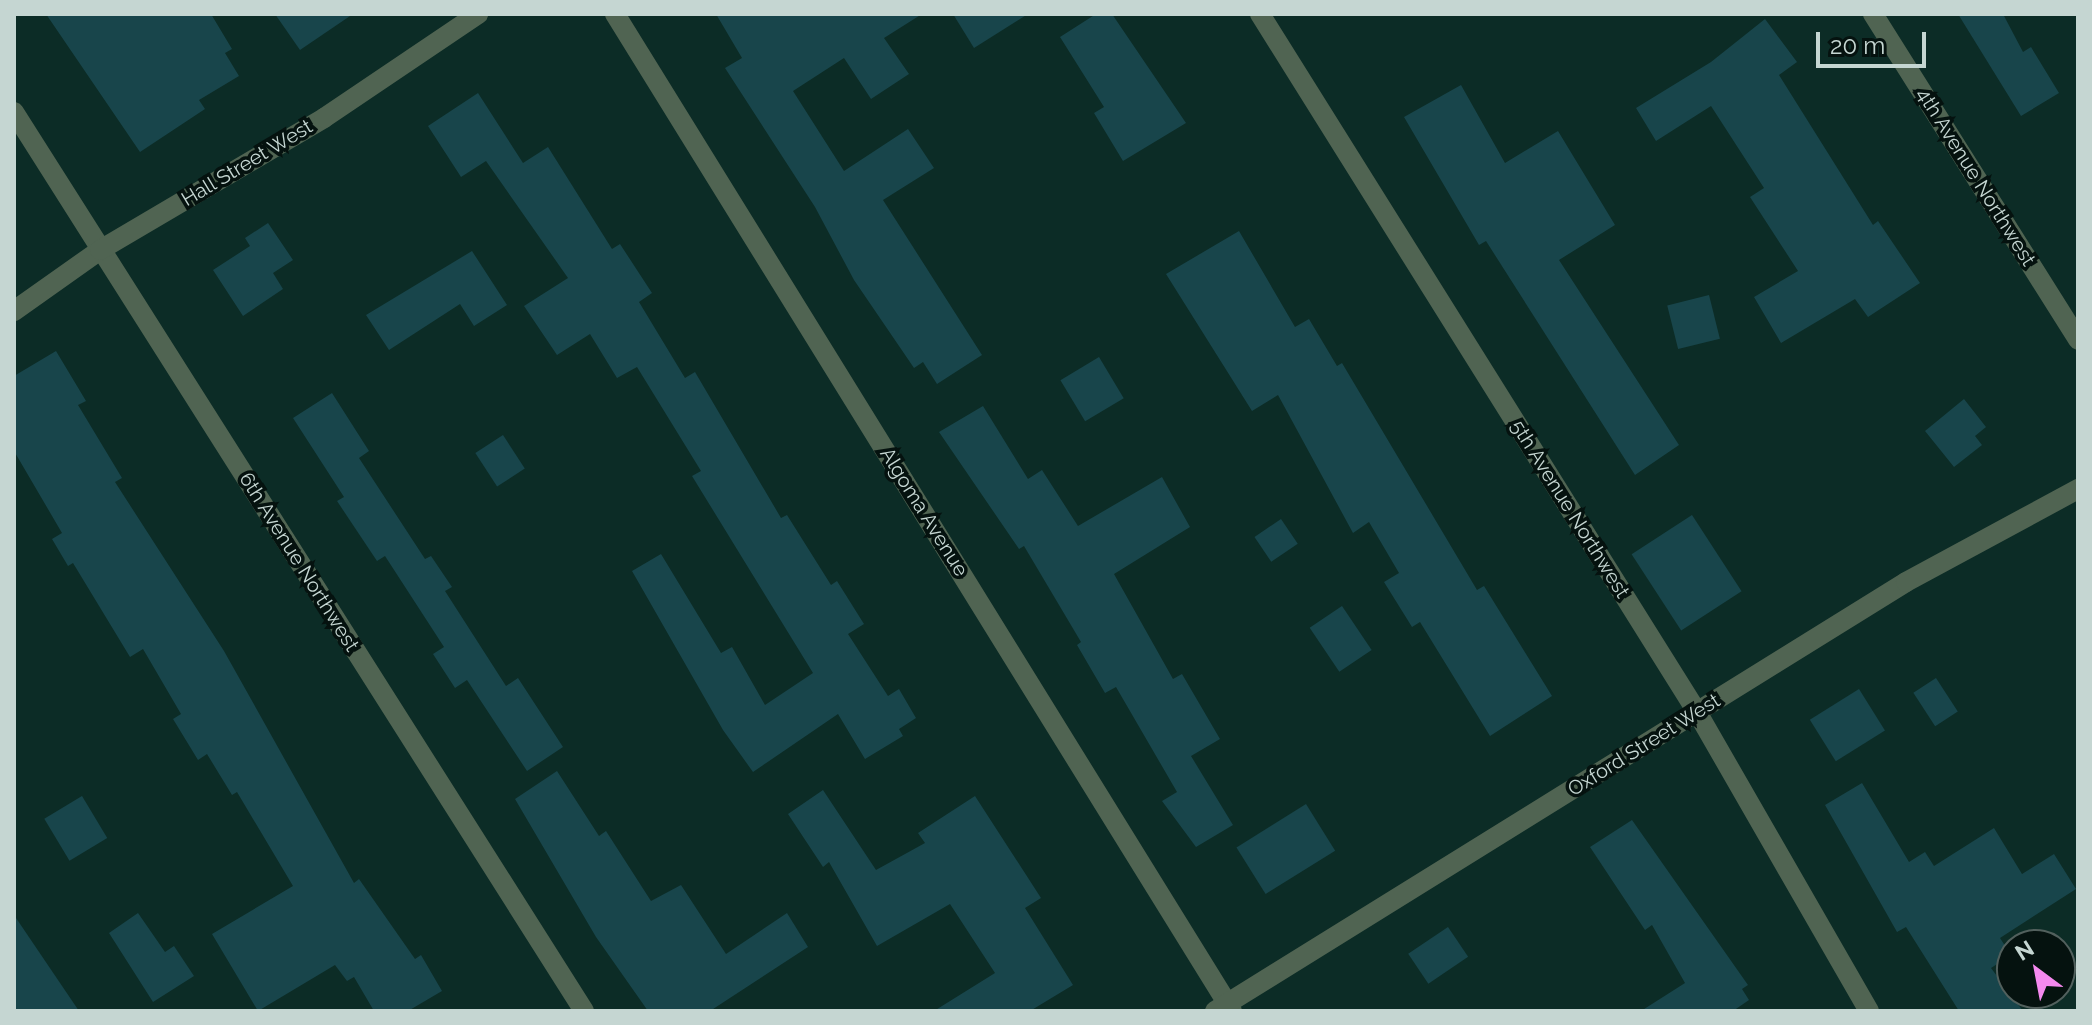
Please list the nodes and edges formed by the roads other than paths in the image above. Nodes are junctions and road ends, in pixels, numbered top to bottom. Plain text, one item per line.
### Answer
1 (478, 14) edge
2 (615, 14) edge
3 (1260, 14) edge
4 (1873, 14) edge
5 (14, 112) edge
6 (100, 250) junction
7 (14, 311) edge
8 (2078, 340) edge
9 (2078, 489) edge
10 (1697, 712) junction
11 (1225, 1008) edge
12 (584, 1011) edge
13 (1869, 1011) edge

1 - 6 street, Hall Street West
2 - 11 street, Algoma Avenue
3 - 10 street, 5th Avenue Northwest
4 - 8 street, 4th Avenue Northwest
5 - 6 street, 6th Avenue Northwest
6 - 7 street, Hall Street West
6 - 12 street, 6th Avenue Northwest
9 - 10 street, Oxford Street West
10 - 11 street, Oxford Street West
10 - 13 street, 5th Avenue Northwest

